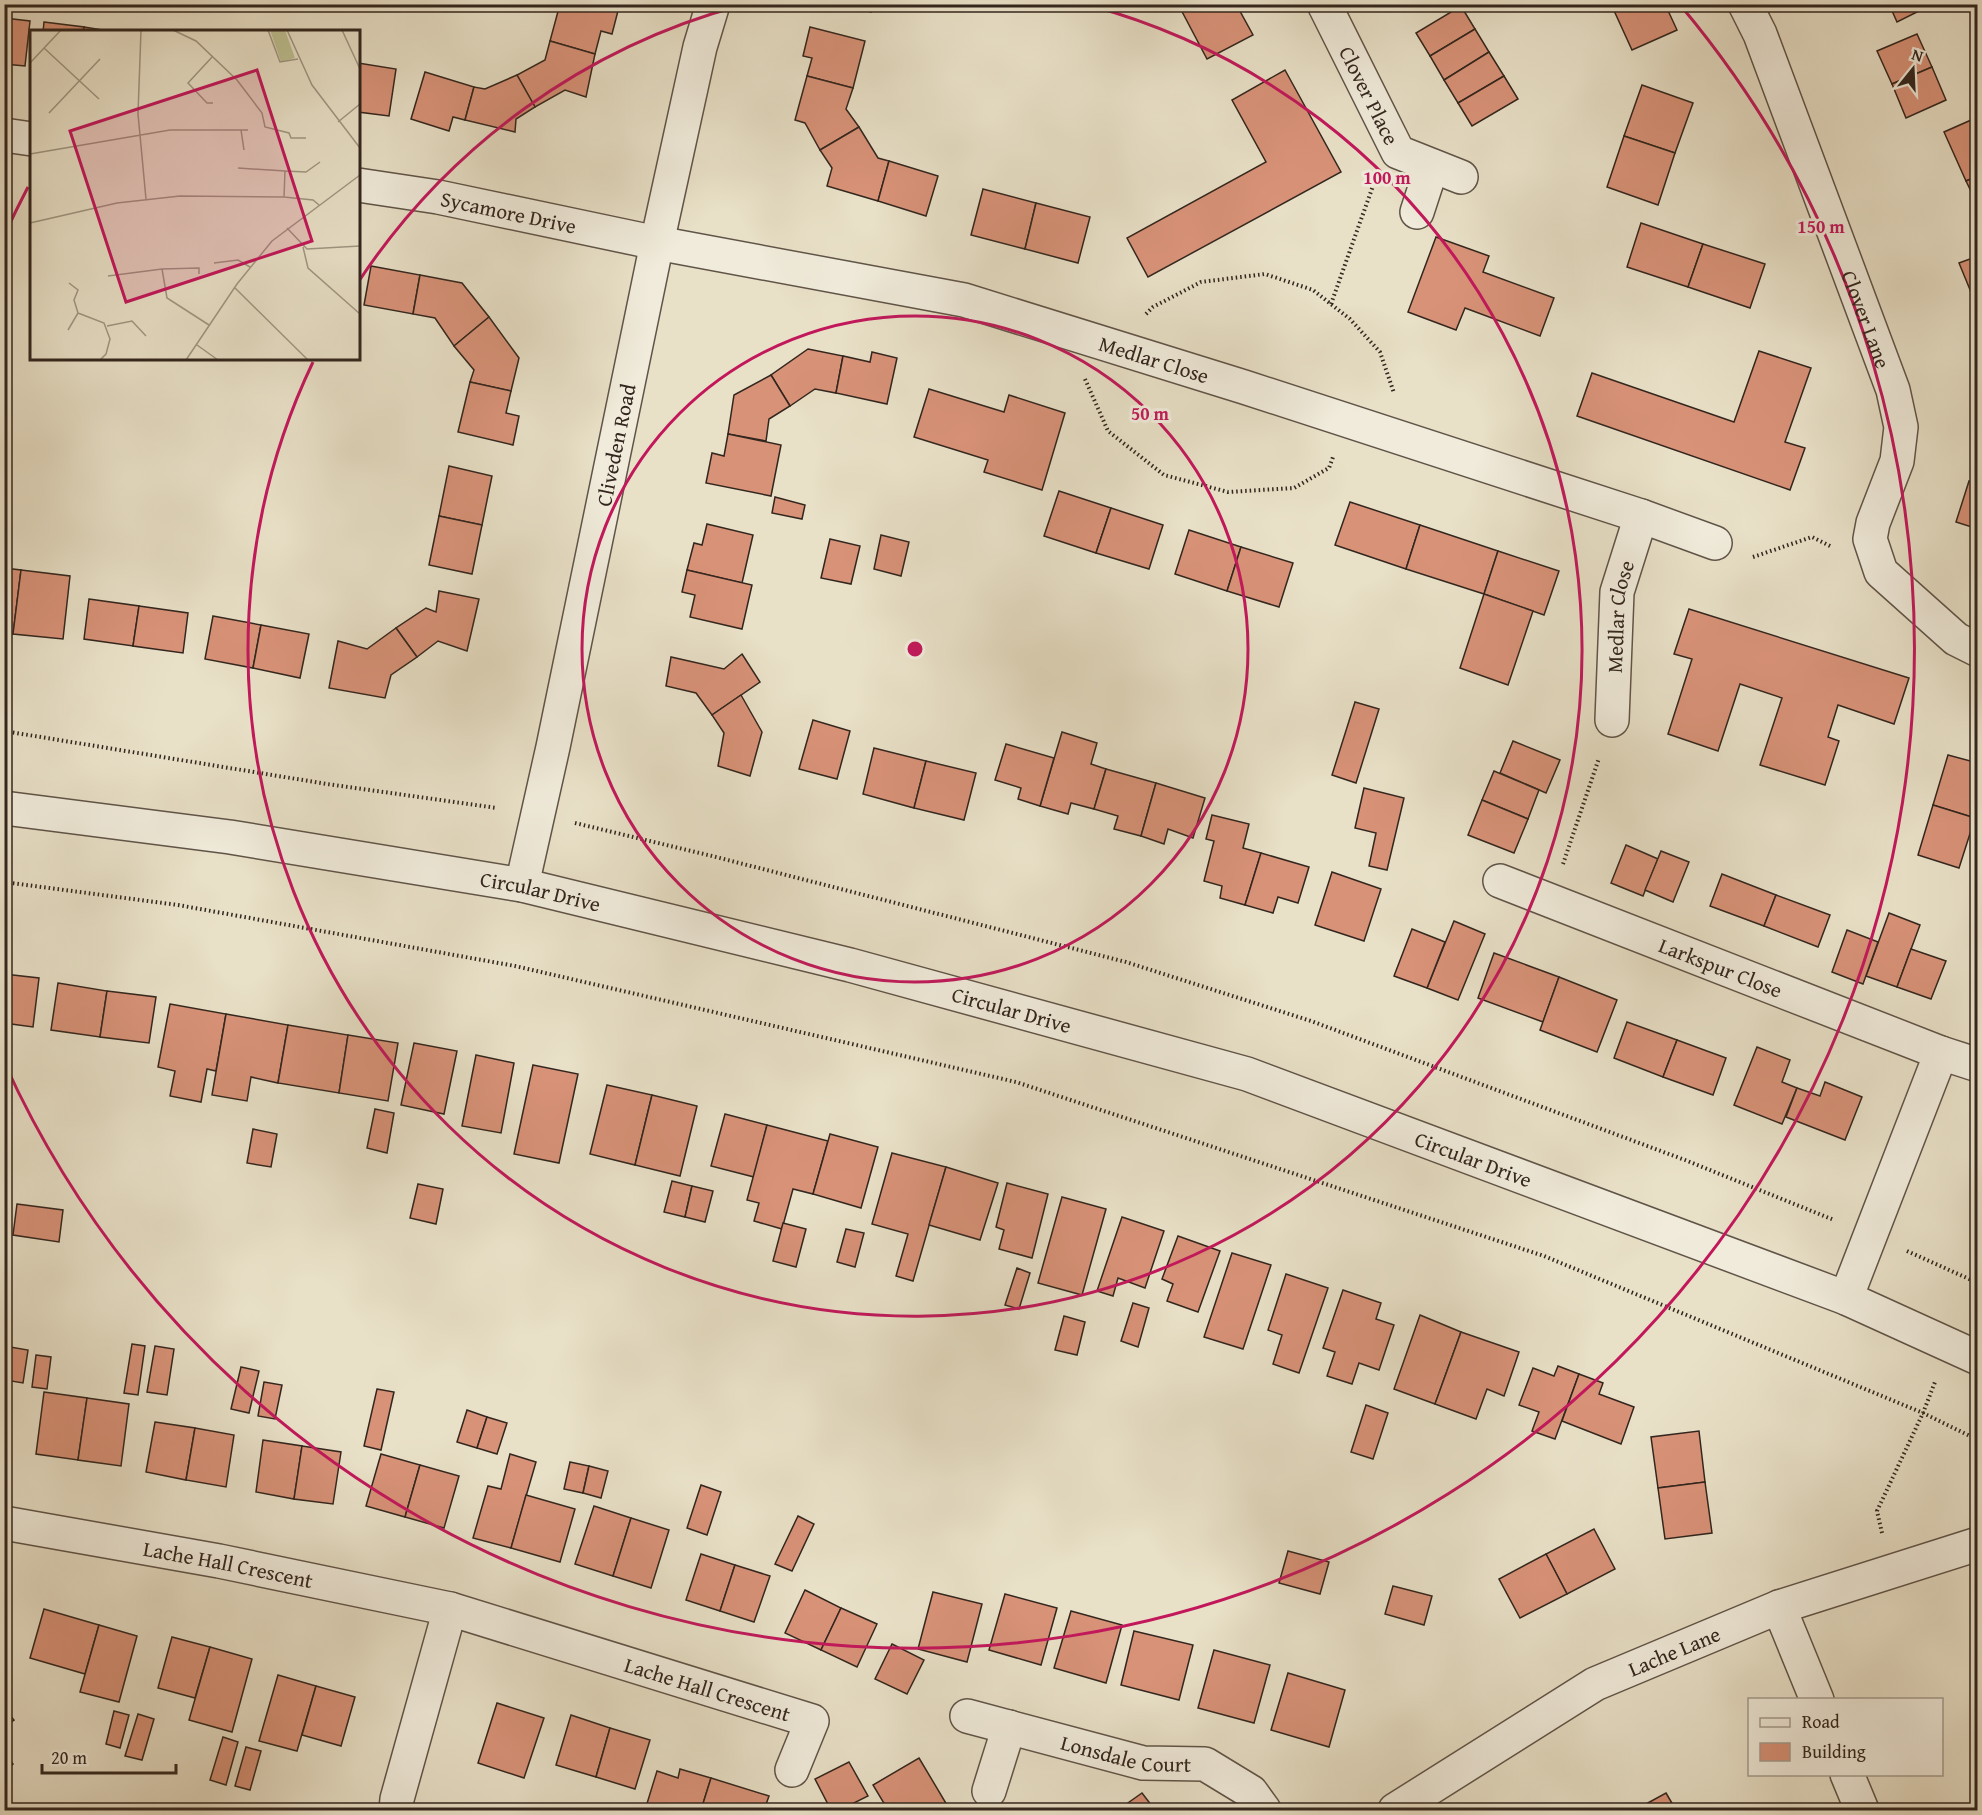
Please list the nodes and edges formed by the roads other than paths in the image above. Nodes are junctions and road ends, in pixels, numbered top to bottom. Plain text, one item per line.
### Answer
1 (713, 4) edge
2 (1324, 4) edge
3 (1745, 4) edge
4 (4, 135) edge
5 (30, 139) edge
6 (360, 185) edge
7 (1417, 212) dead end
8 (657, 243) junction
9 (1641, 516) junction
10 (1715, 543) road end
11 (1977, 650) edge
12 (1612, 720) road end
13 (4, 808) edge
14 (1500, 881) dead end
15 (522, 885) junction
16 (1941, 1053) junction
17 (1977, 1065) edge
18 (1846, 1298) junction
19 (1963, 1352) edge
20 (4, 1523) edge
21 (1977, 1544) edge
22 (1779, 1607) junction
23 (450, 1609) junction
24 (1816, 1698) edge
25 (967, 1716) dead end
26 (1009, 1727) junction
27 (792, 1770) dead end
28 (1848, 1776) edge
29 (989, 1791) dead end
30 (396, 1810) edge
31 (1264, 1810) edge
32 (1395, 1810) edge
33 (1862, 1810) edge

1 - 8 street, Cliveden Road
2 - 7 street, Clover Place
3 - 11 street, Clover Lane
4 - 5 street
6 - 8 street, Sycamore Drive
8 - 9 street, Medlar Close
8 - 15 street, Cliveden Road
9 - 10 street, Medlar Close
9 - 12 street, Medlar Close
13 - 15 street, Circular Drive
14 - 16 street, Larkspur Close
15 - 18 street, Circular Drive
16 - 17 street, Larkspur Close
16 - 18 street
18 - 19 street, Circular Drive
20 - 23 street, Lache Hall Crescent
21 - 22 street, Lache Lane
22 - 24 street
22 - 32 street, Lache Lane
23 - 27 street, Lache Hall Crescent
23 - 30 street
25 - 26 street, Lonsdale Court
26 - 29 street
26 - 31 street, Lonsdale Court
28 - 33 street

